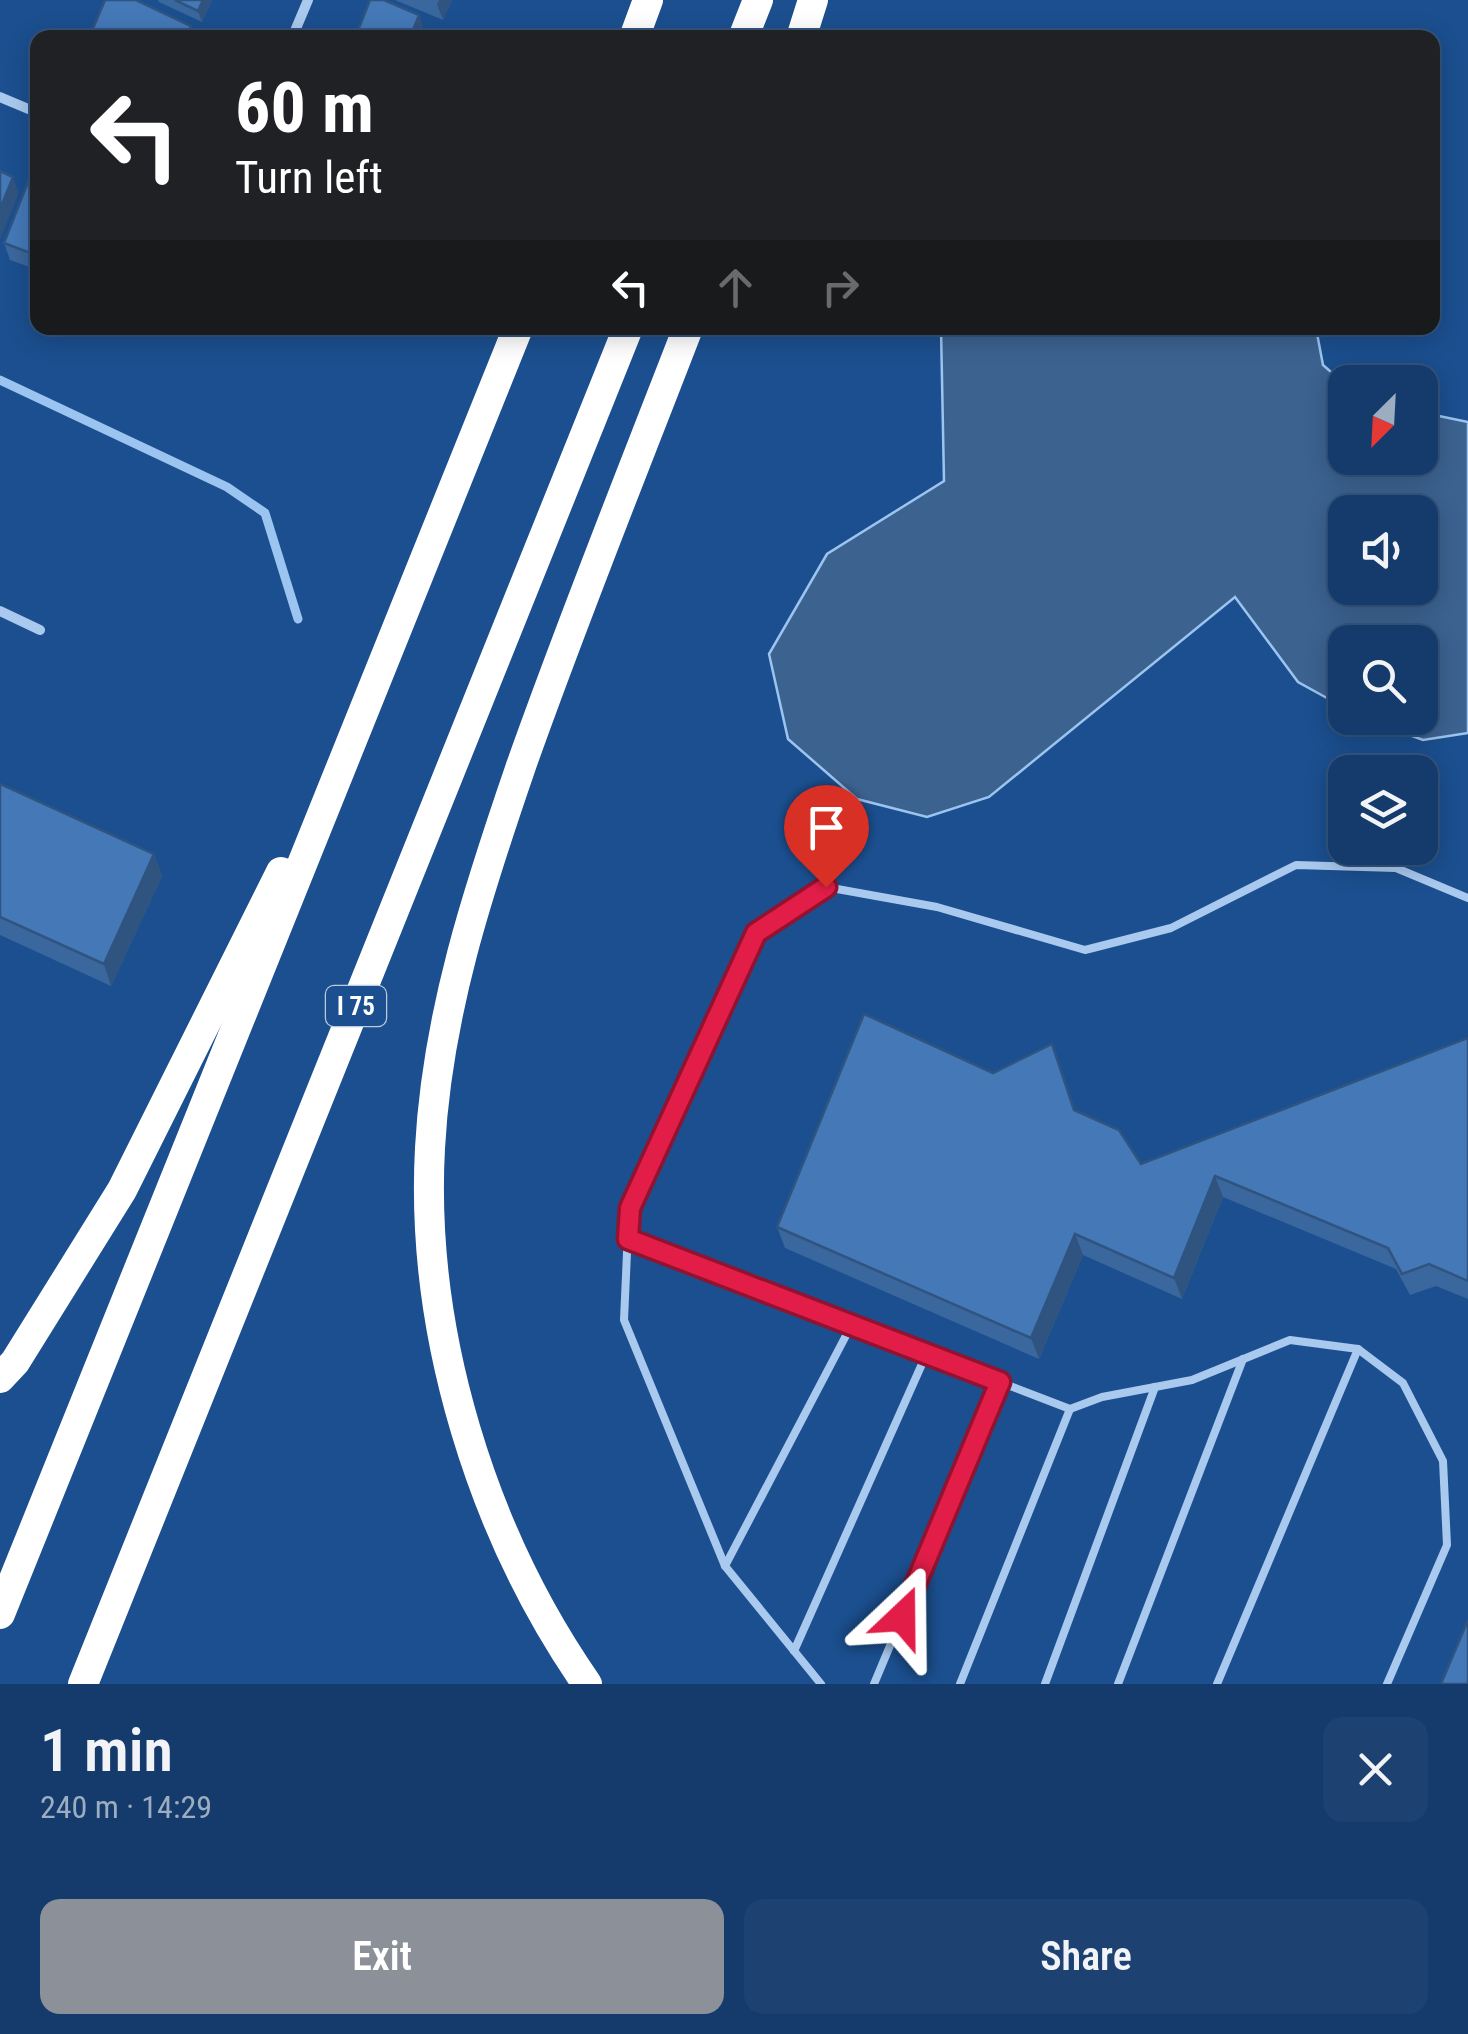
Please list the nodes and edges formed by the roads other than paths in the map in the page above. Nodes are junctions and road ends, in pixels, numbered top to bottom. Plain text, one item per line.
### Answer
1 (308, 0) edge
2 (648, 0) edge
3 (758, 0) edge
4 (813, 0) edge
5 (295, 30) edge
6 (637, 30) edge
7 (746, 30) edge
8 (804, 30) edge
9 (0, 97) edge
10 (30, 110) edge
11 (515, 335) edge
12 (625, 335) edge
13 (685, 335) edge
14 (0, 611) edge
15 (40, 630) dead end
16 (372, 691) junction
17 (1468, 898) edge
18 (628, 1239) junction
19 (851, 1326) junction
20 (1358, 1348) junction
21 (926, 1354) junction
22 (1243, 1360) junction
23 (0, 1378) edge
24 (1000, 1382) junction
25 (1155, 1388) junction
26 (1070, 1409) junction
27 (725, 1566) junction
28 (0, 1614) edge
29 (794, 1650) junction
30 (83, 1684) edge
31 (587, 1684) edge
32 (821, 1684) edge
33 (874, 1684) edge
34 (960, 1684) edge
35 (1045, 1684) edge
36 (1118, 1684) edge
37 (1217, 1684) edge
38 (1388, 1684) edge

1 - 5 street
2 - 6 highway
3 - 7 highway
4 - 8 highway
9 - 10 street
11 - 16 highway
12 - 30 highway, I 75
13 - 31 highway
14 - 15 street
16 - 23 highway
16 - 28 highway
17 - 18 lane
18 - 19 lane
18 - 27 lane
19 - 21 lane
19 - 27 lane
20 - 22 lane
20 - 37 lane
20 - 38 lane
21 - 24 lane
21 - 29 lane
22 - 25 lane
22 - 36 lane
24 - 26 lane
24 - 33 lane
25 - 26 lane
25 - 35 lane
26 - 34 lane
27 - 29 lane
29 - 32 lane

